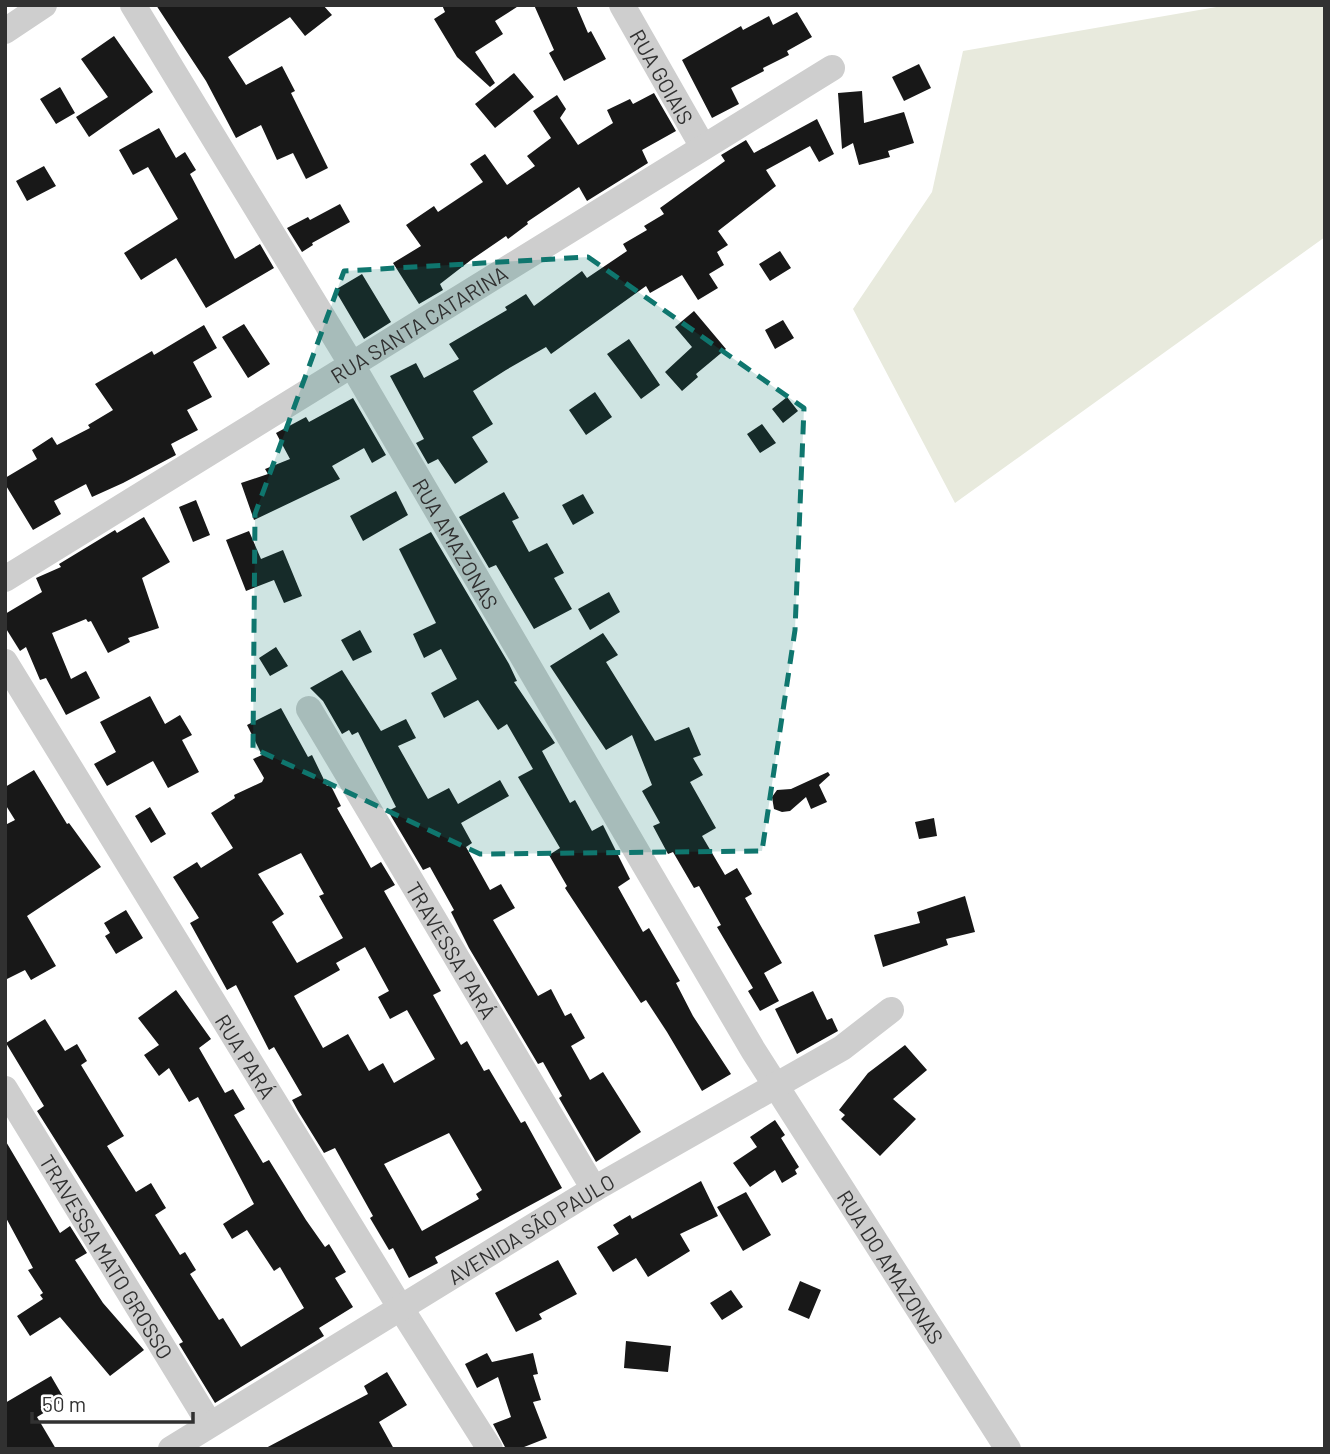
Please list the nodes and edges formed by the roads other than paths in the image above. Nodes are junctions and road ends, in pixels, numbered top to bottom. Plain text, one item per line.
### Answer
1 (44, 5) edge
2 (133, 5) edge
3 (622, 5) edge
4 (5, 31) edge
5 (832, 68) dead end
6 (703, 147) junction
7 (352, 365) junction
8 (5, 579) edge
9 (5, 662) edge
10 (309, 709) dead end
11 (891, 1010) dead end
12 (776, 1085) junction
13 (5, 1089) edge
14 (594, 1189) junction
15 (400, 1307) junction
16 (209, 1423) junction
17 (171, 1449) edge
18 (490, 1449) edge
19 (1008, 1449) edge

1 - 4 street
2 - 7 street, RUA AMAZONAS
3 - 6 street, RUA GOIAIS
5 - 6 street, RUA SANTA CATARINA
6 - 7 street, RUA SANTA CATARINA
7 - 8 street, RUA SANTA CATARINA
7 - 12 street, RUA AMAZONAS
9 - 15 street, RUA PARÁ
10 - 14 street, TRAVESSA PARÁ
11 - 12 street, AVENIDA SÃO PAULO
12 - 14 street, AVENIDA SÃO PAULO
12 - 19 street, RUA DO AMAZONAS
13 - 16 street, TRAVESSA MATO GROSSO
14 - 15 street, AVENIDA SÃO PAULO
15 - 16 street, AVENIDA SÃO PAULO
15 - 18 street, RUA PARÁ
16 - 17 street, AVENIDA SÃO PAULO

